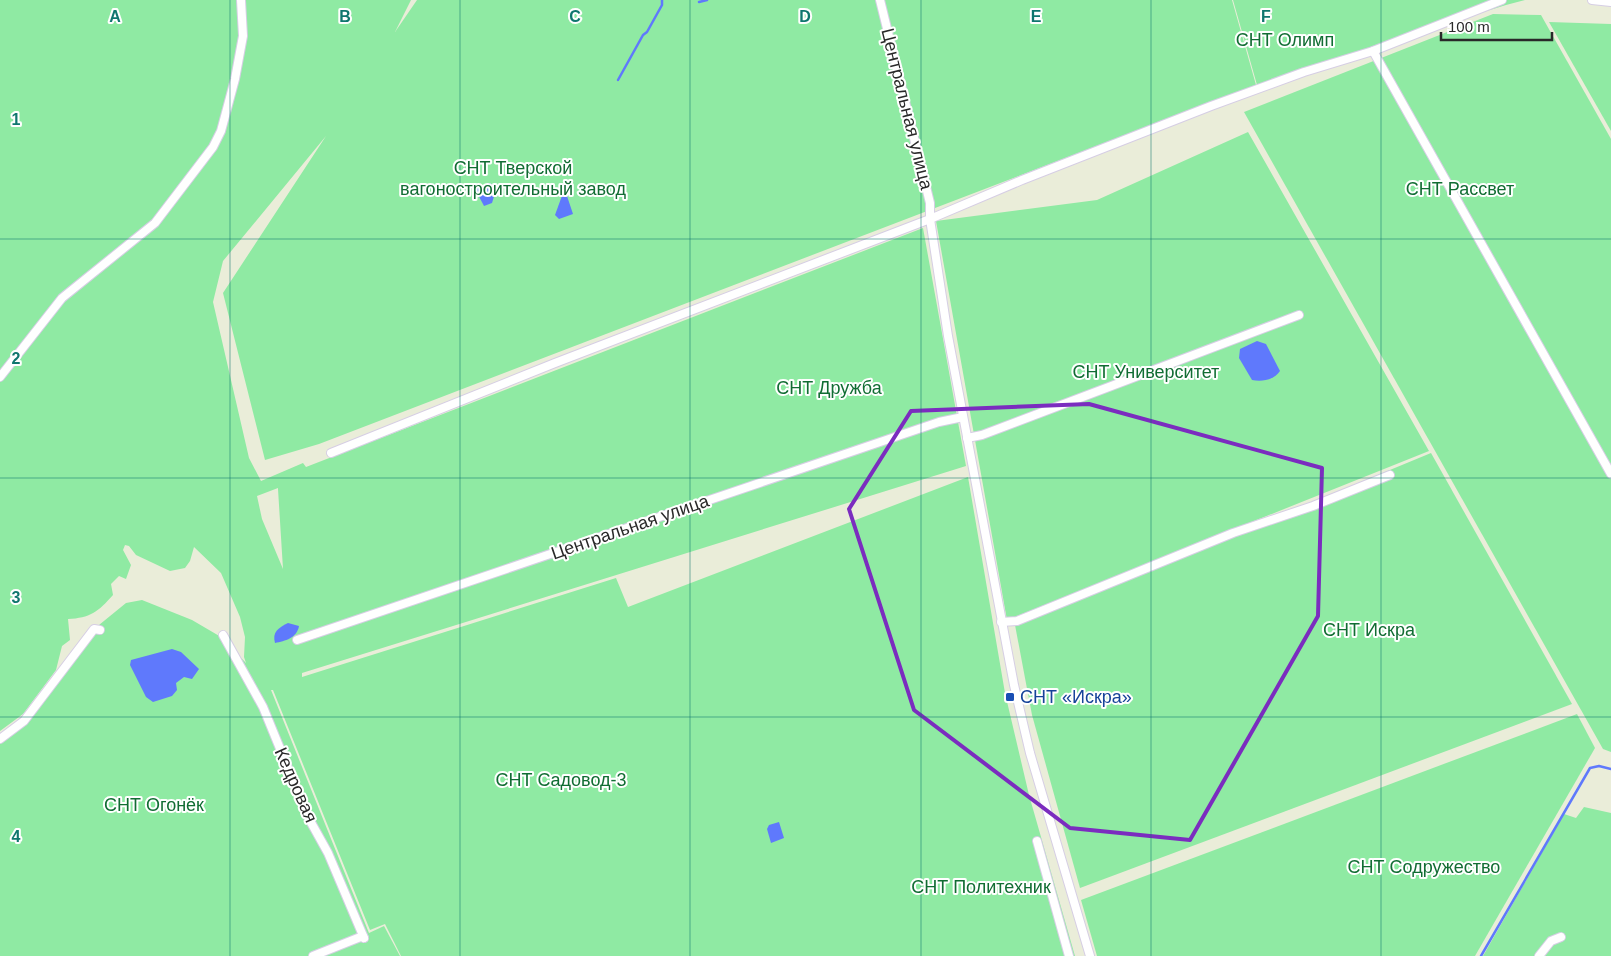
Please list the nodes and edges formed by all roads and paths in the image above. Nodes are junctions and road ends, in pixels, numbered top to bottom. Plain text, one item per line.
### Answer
1 (241, 0) edge
2 (880, 0) edge
3 (1502, 0) edge
4 (1592, 0) edge
5 (1611, 2) edge
6 (1373, 51) junction
7 (930, 220) junction
8 (1299, 315) dead end
9 (0, 378) edge
10 (963, 417) junction
11 (967, 438) junction
12 (331, 453) dead end
13 (1611, 474) edge
14 (1390, 475) dead end
15 (1001, 622) junction
16 (100, 630) dead end
17 (223, 634) dead end
18 (297, 640) dead end
19 (0, 739) edge
20 (1037, 841) dead end
21 (1561, 937) dead end
22 (313, 956) edge
23 (1069, 956) edge
24 (1090, 956) edge
25 (1539, 956) edge

1 - 9 street
2 - 7 street, Центральная улица
3 - 6 street
4 - 5 street
6 - 7 street
6 - 13 street
7 - 10 street, Центральная улица
7 - 12 street
8 - 11 street
10 - 11 street, Центральная улица
10 - 18 street, Центральная улица
11 - 15 street, Центральная улица
14 - 15 street
15 - 24 street, Центральная улица
16 - 19 street
17 - 22 street, Кедровая
20 - 23 street
21 - 25 street

